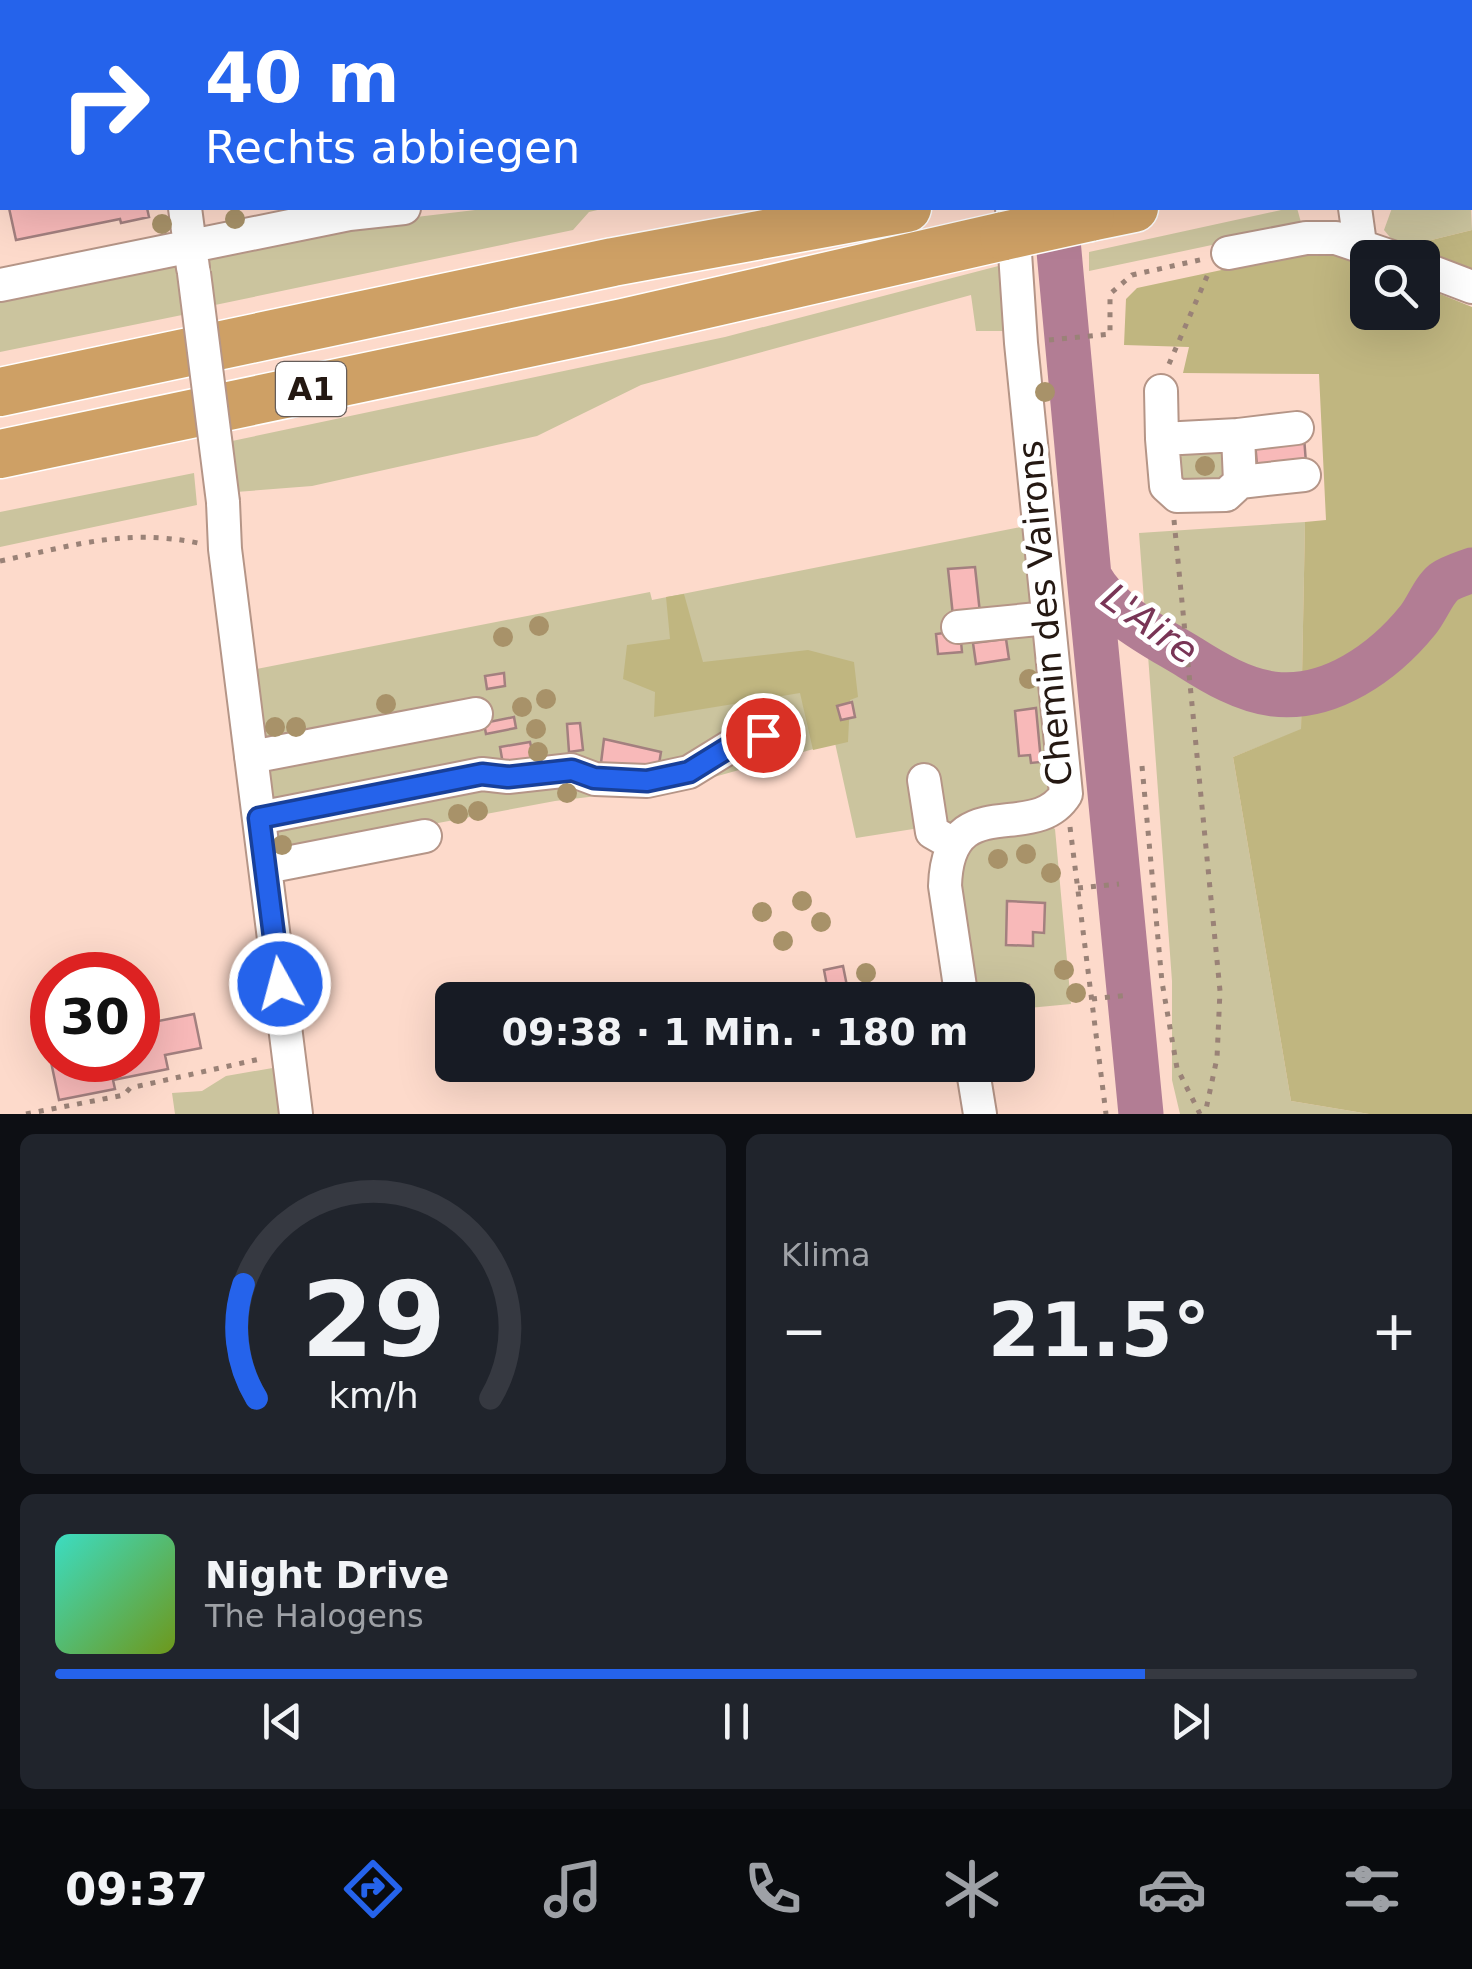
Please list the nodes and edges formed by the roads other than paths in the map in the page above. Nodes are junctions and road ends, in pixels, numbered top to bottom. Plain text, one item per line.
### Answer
1 (186, 210) edge
2 (386, 210) edge
3 (897, 210) edge
4 (1355, 210) edge
5 (1112, 212) edge
6 (1008, 222) edge
7 (1359, 240) edge
8 (1350, 242) edge
9 (1223, 254) road end
10 (192, 259) junction
11 (1440, 275) edge
12 (0, 284) edge
13 (1472, 287) edge
14 (1161, 391) road end
15 (0, 392) edge
16 (1297, 428) dead end
17 (1238, 435) junction
18 (1162, 439) junction
19 (0, 454) edge
20 (1304, 475) dead end
21 (1240, 482) junction
22 (1048, 618) junction
23 (958, 627) dead end
24 (476, 714) dead end
25 (763, 735) dead end
26 (251, 757) junction
27 (924, 780) dead end
28 (259, 818) junction
29 (425, 836) dead end
30 (953, 844) junction
31 (266, 868) junction
32 (959, 982) edge
33 (975, 1082) edge
34 (296, 1114) edge
35 (980, 1114) edge

1 - 10 street
2 - 10 street
3 - 15 highway, A1
4 - 7 street
5 - 6 highway, A1, bridge
6 - 19 highway, A1
6 - 22 street, Chemin des Vairons
8 - 9 street
10 - 12 street
10 - 26 street, bridge
11 - 13 street
14 - 18 street
16 - 17 street
17 - 18 street
17 - 21 street
18 - 21 street
20 - 21 street
22 - 23 street
22 - 30 street, Chemin des Vairons
24 - 26 street
25 - 28 street
26 - 28 street
27 - 30 street
28 - 31 street
29 - 31 street
30 - 32 street
31 - 34 street
33 - 35 street

